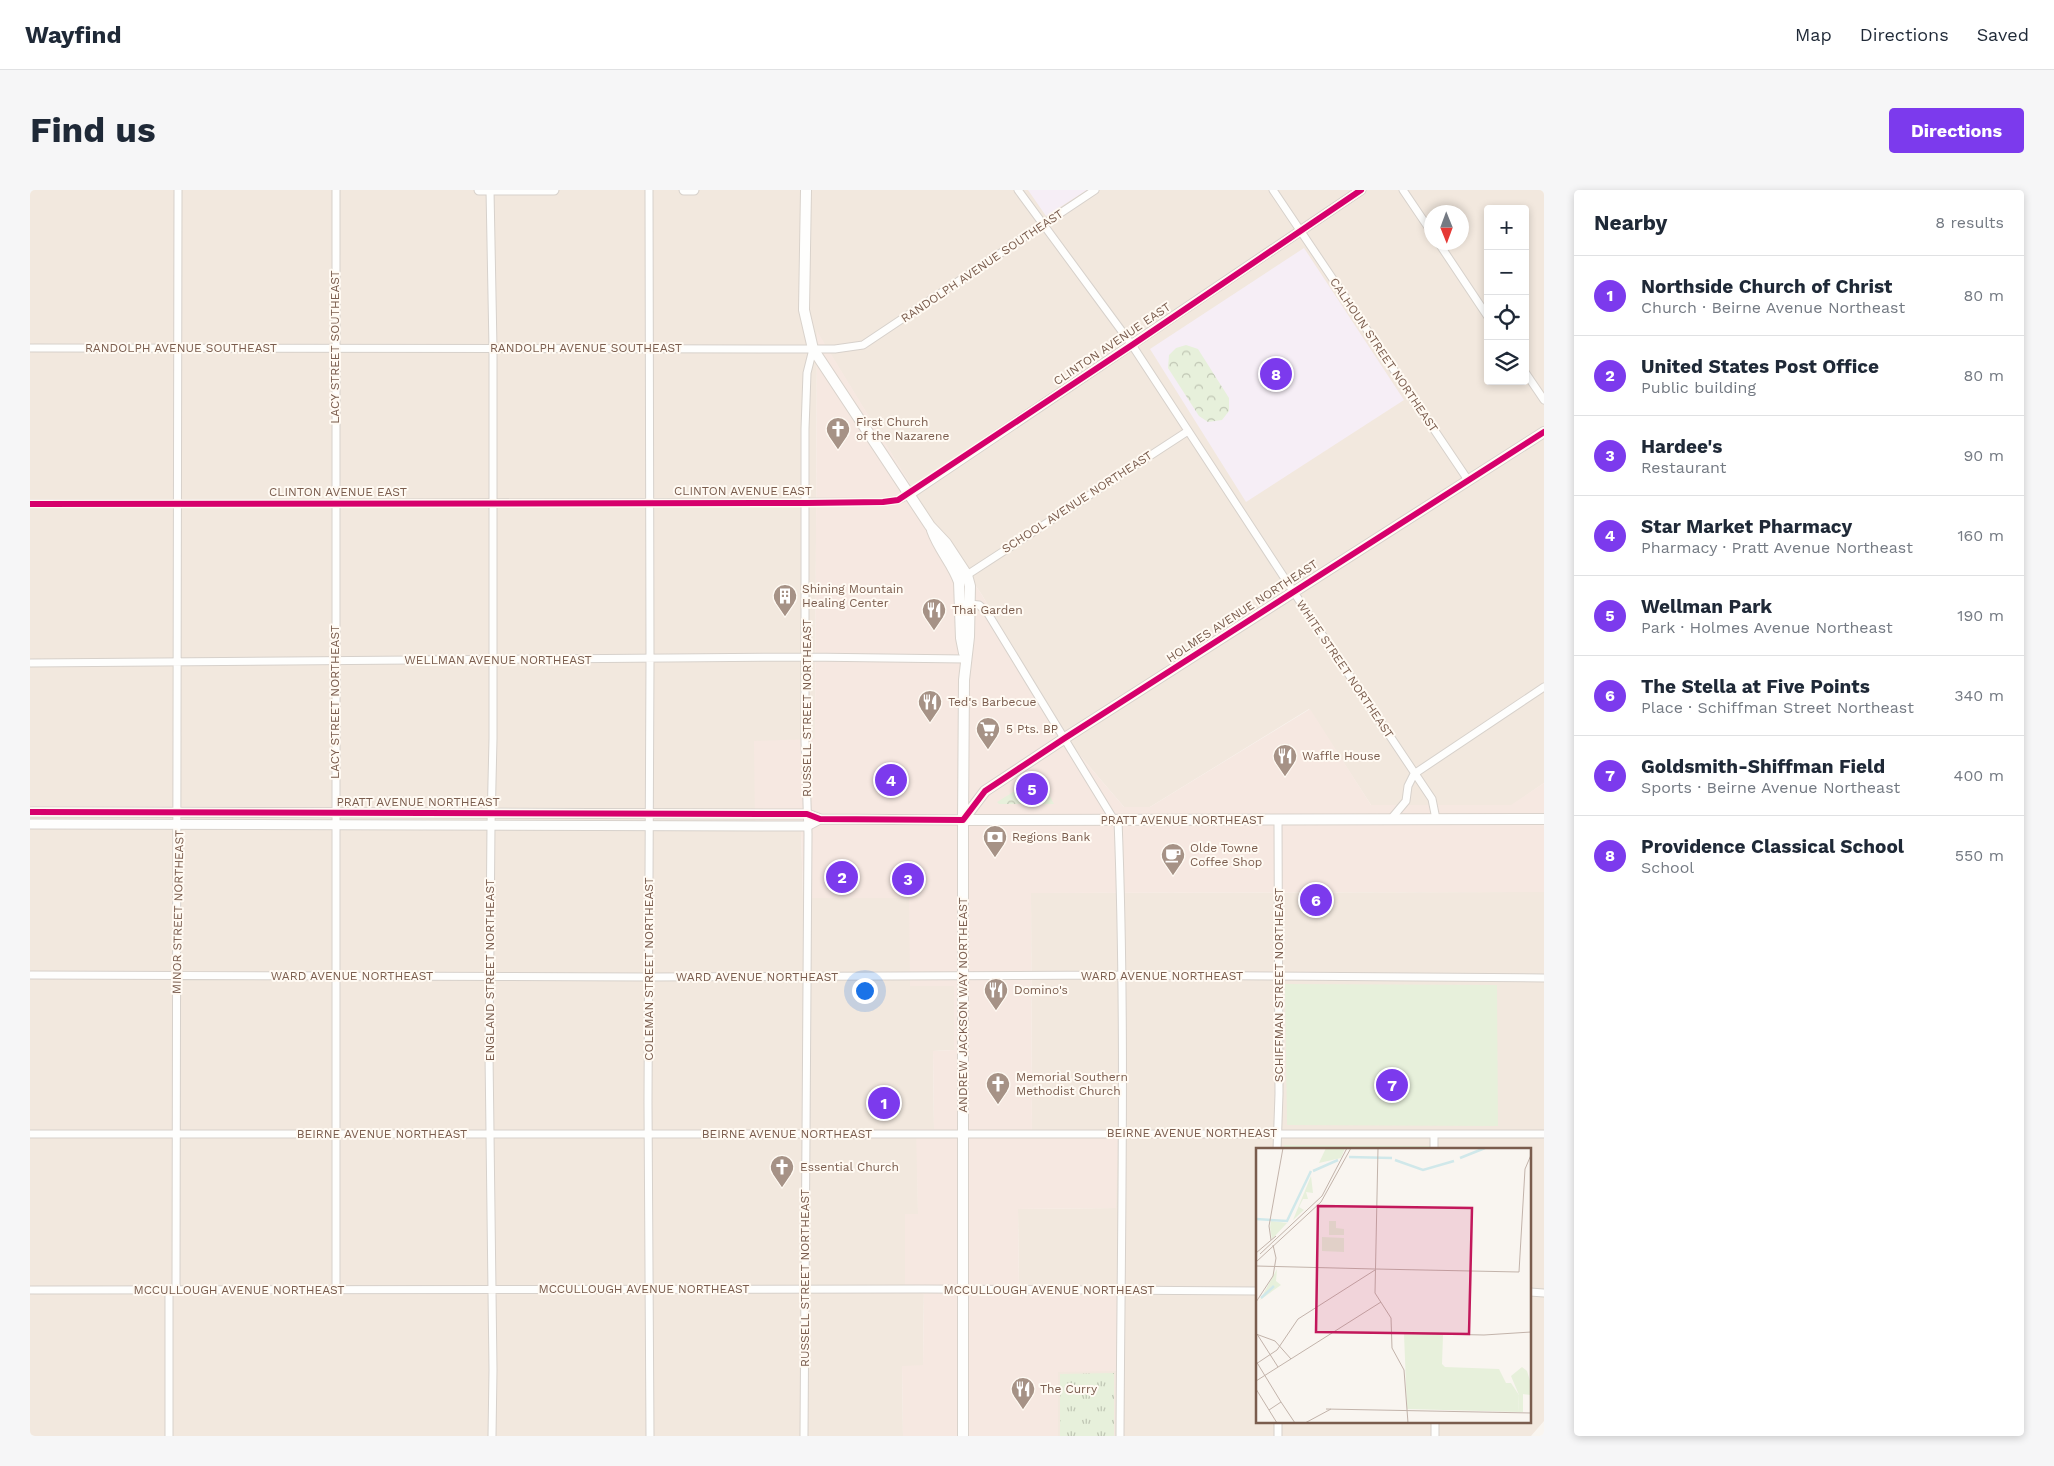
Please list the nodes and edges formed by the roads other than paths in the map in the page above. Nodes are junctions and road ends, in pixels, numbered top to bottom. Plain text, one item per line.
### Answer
1 (178, 190) edge
2 (336, 190) edge
3 (479, 190) edge
4 (490, 190) edge
5 (554, 190) edge
6 (649, 190) edge
7 (684, 190) edge
8 (694, 190) edge
9 (806, 190) edge
10 (1018, 190) edge
11 (1095, 190) edge
12 (1273, 190) edge
13 (1361, 190) edge
14 (1403, 190) edge
15 (1424, 221) edge
16 (1044, 224) junction
17 (1300, 230) junction
18 (1443, 250) edge
19 (1484, 310) edge
20 (1132, 345) junction
21 (30, 348) edge
22 (178, 348) junction
23 (493, 348) junction
24 (650, 348) junction
25 (335, 349) junction
26 (813, 349) junction
27 (1529, 378) edge
28 (1544, 400) edge
29 (1188, 431) junction
30 (1544, 432) edge
31 (1468, 480) junction
32 (910, 494) junction
33 (649, 502) junction
34 (806, 503) junction
35 (30, 504) edge
36 (179, 504) junction
37 (336, 504) junction
38 (492, 504) junction
39 (930, 526) junction
40 (967, 575) junction
41 (1293, 592) junction
42 (970, 604) junction
43 (806, 657) junction
44 (650, 659) junction
45 (965, 659) junction
46 (335, 660) junction
47 (492, 660) junction
48 (178, 661) junction
49 (30, 663) edge
50 (1544, 687) edge
51 (1065, 738) junction
52 (1414, 774) junction
53 (30, 812) edge
54 (178, 812) junction
55 (336, 813) junction
56 (491, 813) junction
57 (649, 813) junction
58 (807, 814) junction
59 (820, 819) junction
60 (1391, 819) junction
61 (1436, 819) junction
62 (1544, 819) edge
63 (963, 820) junction
64 (1116, 820) junction
65 (1278, 820) junction
66 (30, 824) edge
67 (336, 824) junction
68 (650, 825) junction
69 (178, 826) junction
70 (491, 826) junction
71 (808, 826) junction
72 (177, 974) junction
73 (30, 975) edge
74 (336, 975) junction
75 (1121, 975) junction
76 (806, 976) junction
77 (963, 976) junction
78 (1278, 976) junction
79 (490, 977) junction
80 (650, 977) junction
81 (1544, 978) edge
82 (963, 1133) junction
83 (1122, 1133) junction
84 (30, 1134) edge
85 (177, 1134) junction
86 (336, 1134) junction
87 (491, 1134) junction
88 (649, 1134) junction
89 (806, 1134) junction
90 (1277, 1134) junction
91 (1434, 1134) junction
92 (1544, 1134) edge
93 (1277, 1148) edge
94 (1434, 1148) edge
95 (493, 1289) junction
96 (648, 1289) junction
97 (804, 1289) junction
98 (963, 1289) junction
99 (30, 1290) edge
100 (173, 1290) junction
101 (336, 1290) junction
102 (1121, 1290) junction
103 (1256, 1291) edge
104 (169, 1436) edge
105 (492, 1436) edge
106 (650, 1436) edge
107 (804, 1436) edge
108 (963, 1436) edge
109 (1120, 1436) edge

1 - 22 street, MINOR STREET NORTHEAST
2 - 25 street, LACY STREET SOUTHEAST
3 - 4 street
4 - 5 street
4 - 23 street, ENGLAND STREET NORTHEAST
6 - 24 street, COLEMAN STREET NORTHEAST
7 - 8 street
9 - 26 main road
10 - 16 street, WHITE STREET NORTHEAST
11 - 16 street, RANDOLPH AVENUE SOUTHEAST
12 - 17 street, CALHOUN STREET NORTHEAST
13 - 17 street, CLINTON AVENUE EAST
14 - 15 street
16 - 20 street, WHITE STREET NORTHEAST
16 - 26 street, RANDOLPH AVENUE SOUTHEAST
17 - 20 street, CLINTON AVENUE EAST
17 - 31 street, CALHOUN STREET NORTHEAST
18 - 19 street
20 - 29 street, WHITE STREET NORTHEAST
20 - 32 street, CLINTON AVENUE EAST
21 - 22 street, RANDOLPH AVENUE SOUTHEAST
22 - 25 street, RANDOLPH AVENUE SOUTHEAST
22 - 36 street, MINOR STREET NORTHEAST
23 - 24 street, RANDOLPH AVENUE SOUTHEAST
23 - 25 street, RANDOLPH AVENUE SOUTHEAST
23 - 38 street, ENGLAND STREET NORTHEAST
24 - 26 street, RANDOLPH AVENUE SOUTHEAST
24 - 33 street, COLEMAN STREET NORTHEAST
25 - 37 street, LACY STREET SOUTHEAST
26 - 32 main road
26 - 34 street, RUSSELL STREET NORTHEAST
27 - 28 street
29 - 40 street, SCHOOL AVENUE NORTHEAST
29 - 41 street, WHITE STREET NORTHEAST
30 - 31 main road, HOLMES AVENUE NORTHEAST
31 - 41 main road, HOLMES AVENUE NORTHEAST
32 - 34 street, CLINTON AVENUE EAST
32 - 39 main road
33 - 34 street, CLINTON AVENUE EAST
33 - 38 street, CLINTON AVENUE EAST
33 - 44 street, COLEMAN STREET NORTHEAST
34 - 43 street, RUSSELL STREET NORTHEAST
35 - 36 street, CLINTON AVENUE EAST
36 - 37 street, CLINTON AVENUE EAST
36 - 48 street, MINOR STREET NORTHEAST
37 - 38 street, CLINTON AVENUE EAST
37 - 46 street, LACY STREET NORTHEAST
38 - 47 street, ENGLAND STREET NORTHEAST
39 - 40 main road
39 - 45 main road
40 - 42 main road, ANDREW JACKSON WAY NORTHEAST
41 - 51 main road, HOLMES AVENUE NORTHEAST
41 - 52 street, WHITE STREET NORTHEAST
42 - 45 main road, ANDREW JACKSON WAY NORTHEAST
42 - 51 street
43 - 44 street, WELLMAN AVENUE NORTHEAST
43 - 45 street, WELLMAN AVENUE NORTHEAST
43 - 58 street, RUSSELL STREET NORTHEAST
44 - 47 street, WELLMAN AVENUE NORTHEAST
44 - 57 street, COLEMAN STREET NORTHEAST
45 - 63 main road, ANDREW JACKSON WAY NORTHEAST
46 - 47 street, WELLMAN AVENUE NORTHEAST
46 - 48 street, WELLMAN AVENUE NORTHEAST
46 - 55 street, LACY STREET NORTHEAST
47 - 56 street, ENGLAND STREET NORTHEAST
48 - 49 street, WELLMAN AVENUE NORTHEAST
48 - 54 street, MINOR STREET NORTHEAST
50 - 52 street
51 - 63 main road, HOLMES AVENUE NORTHEAST
51 - 64 street
52 - 60 street
52 - 61 street, WHITE STREET NORTHEAST
53 - 54 street, PRATT AVENUE NORTHEAST
54 - 55 street, PRATT AVENUE NORTHEAST
54 - 69 street, MINOR STREET NORTHEAST
55 - 56 street, PRATT AVENUE NORTHEAST
55 - 67 street, LACY STREET NORTHEAST
56 - 57 street, PRATT AVENUE NORTHEAST
56 - 70 street, ENGLAND STREET NORTHEAST
57 - 58 street, PRATT AVENUE NORTHEAST
57 - 68 street, COLEMAN STREET NORTHEAST
58 - 59 street
58 - 71 street, RUSSELL STREET NORTHEAST
59 - 63 street, PRATT AVENUE NORTHEAST
59 - 71 street
60 - 61 main road, PRATT AVENUE NORTHEAST
60 - 65 main road, PRATT AVENUE NORTHEAST
61 - 62 main road, PRATT AVENUE NORTHEAST
63 - 64 main road, PRATT AVENUE NORTHEAST
63 - 77 main road, ANDREW JACKSON WAY NORTHEAST
64 - 65 main road, PRATT AVENUE NORTHEAST
64 - 75 street
65 - 78 street, SCHIFFMAN STREET NORTHEAST
66 - 69 street, PRATT AVENUE NORTHEAST
67 - 69 street, PRATT AVENUE NORTHEAST
67 - 70 street, PRATT AVENUE NORTHEAST
67 - 74 street, LACY STREET NORTHEAST
68 - 70 street, PRATT AVENUE NORTHEAST
68 - 71 street, PRATT AVENUE NORTHEAST
68 - 80 street, COLEMAN STREET NORTHEAST
69 - 72 street, MINOR STREET NORTHEAST
70 - 79 street, ENGLAND STREET NORTHEAST
71 - 76 street, RUSSELL STREET NORTHEAST
72 - 73 street, WARD AVENUE NORTHEAST
72 - 74 street, WARD AVENUE NORTHEAST
72 - 85 street, MINOR STREET NORTHEAST
74 - 79 street, WARD AVENUE NORTHEAST
74 - 86 street, LACY STREET NORTHEAST
75 - 77 street, WARD AVENUE NORTHEAST
75 - 78 street, WARD AVENUE NORTHEAST
75 - 83 street
76 - 77 street, WARD AVENUE NORTHEAST
76 - 80 street, WARD AVENUE NORTHEAST
76 - 89 street, RUSSELL STREET NORTHEAST
77 - 82 main road, ANDREW JACKSON WAY NORTHEAST
78 - 81 street, WARD AVENUE NORTHEAST
78 - 90 street, SCHIFFMAN STREET NORTHEAST
79 - 80 street, WARD AVENUE NORTHEAST
79 - 87 street, ENGLAND STREET NORTHEAST
80 - 88 street, COLEMAN STREET NORTHEAST
82 - 83 street, BEIRNE AVENUE NORTHEAST
82 - 89 street, BEIRNE AVENUE NORTHEAST
82 - 98 main road, ANDREW JACKSON WAY NORTHEAST
83 - 90 street, BEIRNE AVENUE NORTHEAST
83 - 102 street
84 - 85 street, BEIRNE AVENUE NORTHEAST
85 - 86 street, BEIRNE AVENUE NORTHEAST
85 - 100 street, MINOR STREET NORTHEAST
86 - 87 street, BEIRNE AVENUE NORTHEAST
86 - 101 street, LACY STREET NORTHEAST
87 - 88 street, BEIRNE AVENUE NORTHEAST
87 - 95 street, ENGLAND STREET NORTHEAST
88 - 89 street, BEIRNE AVENUE NORTHEAST
88 - 96 street, COLEMAN STREET NORTHEAST
89 - 97 street, RUSSELL STREET NORTHEAST
90 - 91 street, BEIRNE AVENUE NORTHEAST
90 - 93 street, SCHIFFMAN STREET NORTHEAST
91 - 92 street, BEIRNE AVENUE NORTHEAST
91 - 94 street
95 - 96 street, MCCULLOUGH AVENUE NORTHEAST
95 - 101 street, MCCULLOUGH AVENUE NORTHEAST
95 - 105 street, ENGLAND STREET NORTHEAST
96 - 97 street, MCCULLOUGH AVENUE NORTHEAST
96 - 106 street, COLEMAN STREET NORTHEAST
97 - 98 street, MCCULLOUGH AVENUE NORTHEAST
97 - 107 street, RUSSELL STREET NORTHEAST
98 - 102 street, MCCULLOUGH AVENUE NORTHEAST
98 - 108 main road, ANDREW JACKSON WAY NORTHEAST
99 - 100 street, MCCULLOUGH AVENUE NORTHEAST
100 - 101 street, MCCULLOUGH AVENUE NORTHEAST
100 - 104 street, MINOR STREET NORTHEAST
102 - 103 street, MCCULLOUGH AVENUE NORTHEAST
102 - 109 street

